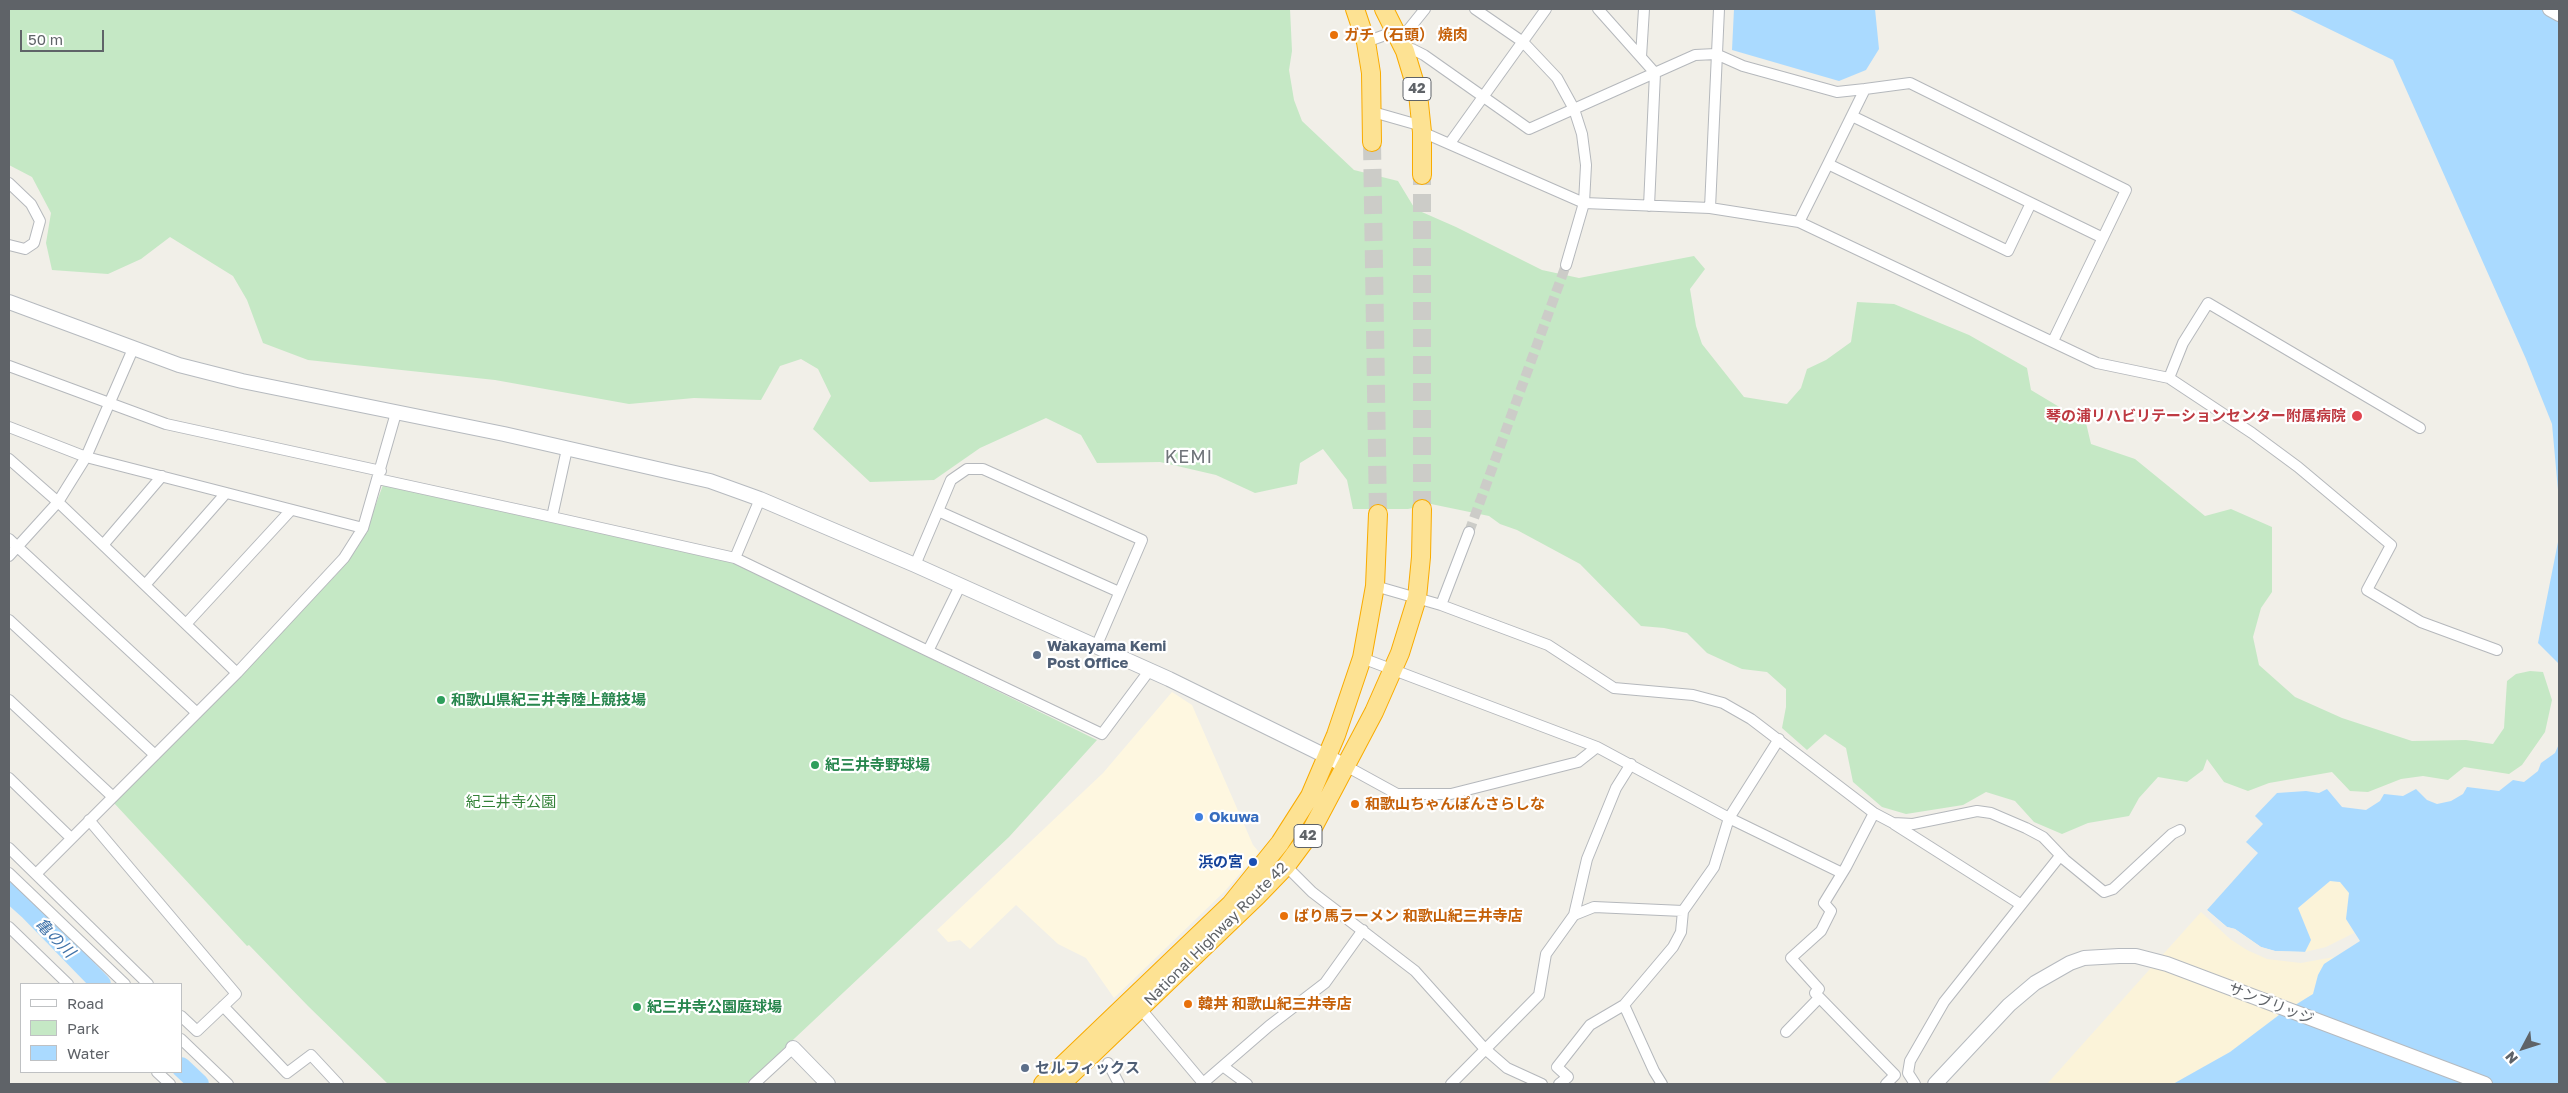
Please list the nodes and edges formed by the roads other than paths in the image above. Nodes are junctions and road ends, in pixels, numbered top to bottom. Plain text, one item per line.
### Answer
1 (1355, 9) edge
2 (1384, 9) edge
3 (1425, 9) edge
4 (1475, 9) edge
5 (1546, 9) edge
6 (1598, 9) edge
7 (1644, 9) edge
8 (1719, 9) edge
9 (2550, 9) edge
10 (2559, 14) edge
11 (1400, 41) junction
12 (1366, 42) junction
13 (1523, 42) junction
14 (1716, 54) junction
15 (1641, 57) junction
16 (1655, 73) junction
17 (1865, 89) junction
18 (1484, 97) junction
19 (1574, 109) junction
20 (1373, 112) junction
21 (1852, 116) junction
22 (1422, 129) junction
23 (1372, 142) tunnel mouth
24 (1450, 142) junction
25 (1828, 164) junction
26 (1422, 175) tunnel mouth
27 (9, 183) edge
28 (2031, 203) junction
29 (1649, 206) junction
30 (1584, 207) junction
31 (1710, 208) junction
32 (1799, 222) junction
33 (2103, 238) junction
34 (9, 245) edge
35 (1566, 265) tunnel mouth
36 (9, 302) edge
37 (2053, 341) junction
38 (133, 348) junction
39 (9, 366) edge
40 (2169, 378) junction
41 (110, 405) junction
42 (396, 413) junction
43 (9, 427) edge
44 (2420, 428) dead end
45 (567, 449) junction
46 (86, 457) junction
47 (9, 459) edge
48 (380, 475) junction
49 (162, 476) junction
50 (226, 493) junction
51 (760, 499) junction
52 (58, 502) junction
53 (1422, 509) tunnel mouth
54 (291, 510) junction
55 (938, 511) junction
56 (1378, 514) tunnel mouth
57 (552, 517) junction
58 (363, 528) junction
59 (1469, 532) tunnel mouth
60 (9, 539) edge
61 (102, 544) junction
62 (17, 547) junction
63 (9, 556) edge
64 (735, 558) junction
65 (915, 565) junction
66 (145, 585) junction
67 (960, 586) junction
68 (1375, 586) junction
69 (1119, 592) junction
70 (1417, 598) junction
71 (1441, 605) junction
72 (9, 620) edge
73 (186, 624) junction
74 (1096, 647) junction
75 (2497, 650) dead end
76 (928, 651) junction
77 (1362, 658) junction
78 (1392, 670) junction
79 (1149, 671) junction
80 (237, 673) junction
81 (9, 700) edge
82 (197, 713) junction
83 (1779, 739) junction
84 (1596, 747) junction
85 (155, 755) junction
86 (1328, 758) junction
87 (1631, 764) junction
88 (1346, 766) junction
89 (9, 778) edge
90 (113, 797) junction
91 (1874, 813) junction
92 (1729, 818) junction
93 (89, 820) junction
94 (1893, 823) junction
95 (2180, 830) dead end
96 (71, 838) junction
97 (9, 848) edge
98 (2060, 856) junction
99 (1286, 866) junction
100 (9, 873) edge
101 (1842, 873) junction
102 (36, 874) junction
103 (2020, 904) junction
104 (1683, 911) junction
105 (1574, 914) junction
106 (9, 927) edge
107 (1364, 930) junction
108 (67, 983) edge
109 (124, 983) edge
110 (147, 983) edge
111 (1819, 998) junction
112 (1624, 1005) junction
113 (223, 1006) junction
114 (1140, 1008) junction
115 (182, 1017) edge
116 (1786, 1032) dead end
117 (182, 1040) edge
118 (792, 1048) joint
119 (1484, 1048) junction
120 (1108, 1063) dead end
121 (1224, 1067) junction
122 (158, 1073) edge
123 (1908, 1073) junction
124 (1895, 1075) junction
125 (170, 1084) edge
126 (228, 1084) edge
127 (338, 1084) edge
128 (754, 1084) edge
129 (828, 1084) edge
130 (1043, 1084) edge
131 (1061, 1084) edge
132 (1119, 1084) edge
133 (1202, 1084) edge
134 (1247, 1084) edge
135 (1451, 1084) edge
136 (1542, 1084) edge
137 (1561, 1084) edge
138 (1662, 1084) edge
139 (1886, 1084) edge
140 (1915, 1084) edge
141 (1935, 1084) edge
142 (2485, 1084) edge

1 - 12 highway
2 - 11 highway, 42
3 - 11 street
4 - 13 street
5 - 13 street
6 - 15 street
7 - 15 street
8 - 14 street
9 - 10 street
11 - 12 street
11 - 18 street
11 - 22 highway, 42
12 - 20 highway
13 - 18 street
13 - 19 street
14 - 16 street
14 - 17 street
14 - 31 street
15 - 16 street
16 - 19 street
16 - 29 street
17 - 21 street
17 - 33 street
18 - 19 street
18 - 24 street
19 - 30 street
20 - 22 street
20 - 23 highway
21 - 25 street
21 - 28 street
22 - 24 street
22 - 26 highway, 42
24 - 30 street
25 - 28 street
25 - 32 street
27 - 34 street
28 - 33 street
29 - 30 street
29 - 31 street
30 - 35 street
31 - 32 street
32 - 37 street
33 - 37 street
36 - 38 street
37 - 40 street
38 - 41 street
38 - 42 street
39 - 41 street
40 - 44 street
40 - 75 street
41 - 46 street
41 - 48 street
42 - 45 street
42 - 48 street
43 - 46 street
45 - 51 street
45 - 57 street
46 - 49 street
46 - 52 street
47 - 52 street
48 - 57 street
48 - 58 street
49 - 50 street
49 - 61 street
50 - 54 street
50 - 66 street
51 - 64 street
51 - 65 street
52 - 61 street
52 - 62 street
53 - 70 highway, National Highway Route 42 / 42
54 - 58 street
54 - 73 street
55 - 65 street
55 - 69 street
55 - 69 street
56 - 68 highway, National Highway Route 42 / 42
57 - 64 street
58 - 80 street
59 - 71 street
60 - 62 street
61 - 66 street
62 - 63 street
62 - 82 street
64 - 76 street
65 - 67 street
66 - 73 street
67 - 74 street
67 - 76 street
68 - 70 street
68 - 77 highway, National Highway Route 42 / 42
69 - 74 street
70 - 71 street
70 - 78 highway, National Highway Route 42 / 42
71 - 83 street
72 - 85 street
73 - 80 street
74 - 79 street
76 - 79 street
77 - 78 street
77 - 86 highway, National Highway Route 42 / 42
78 - 84 street
78 - 88 highway, National Highway Route 42 / 42
79 - 86 street
80 - 82 street
81 - 90 street
82 - 85 street
83 - 91 street
83 - 92 street
84 - 87 street
84 - 88 street
85 - 90 street
86 - 88 street
86 - 130 highway, National Highway Route 42 / 42
87 - 92 street
87 - 105 street
88 - 99 highway, National Highway Route 42 / 42
89 - 96 street
90 - 93 street
91 - 94 street
91 - 101 street
92 - 101 street
92 - 104 street
93 - 96 street
93 - 113 street
94 - 98 street
94 - 103 street
95 - 98 street
96 - 102 street
97 - 102 street
98 - 103 street
99 - 107 street
99 - 114 highway, National Highway Route 42 / 42
100 - 109 street
101 - 111 street
102 - 110 street
103 - 123 street
104 - 105 street
104 - 112 street
105 - 119 street
106 - 108 street
107 - 119 street
107 - 121 street
111 - 116 street
111 - 124 street
112 - 137 street
112 - 138 street
113 - 115 street
113 - 127 street
114 - 131 highway, National Highway Route 42 / 42
114 - 133 street
117 - 126 street
118 - 128 street
118 - 129 street
119 - 135 street
119 - 136 street
120 - 132 street
121 - 133 street
121 - 134 street
122 - 125 street
123 - 124 street
123 - 140 street
124 - 139 street
141 - 142 street, サンブリッジ

